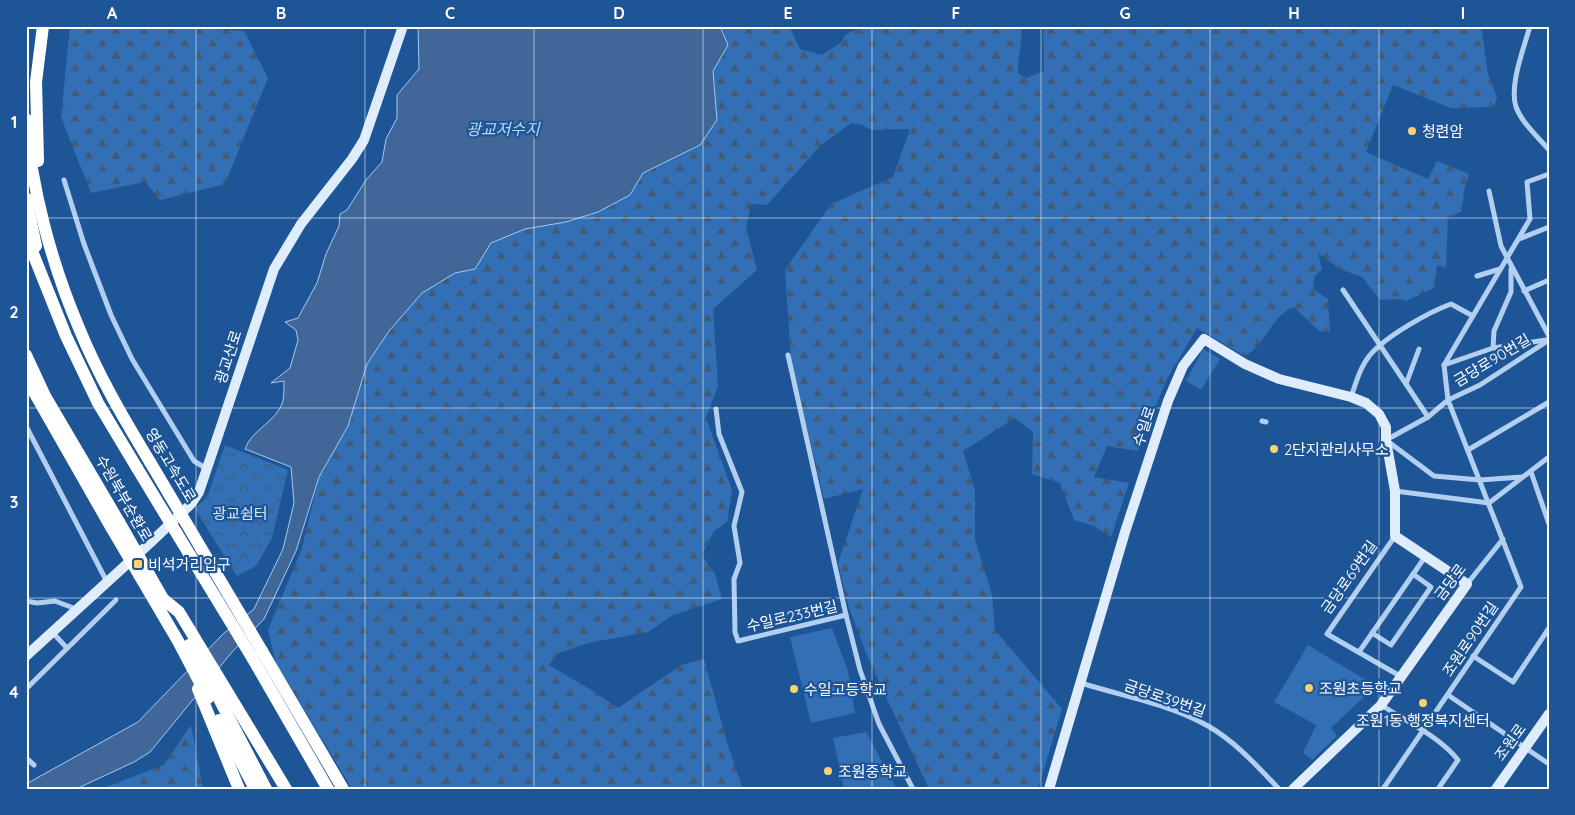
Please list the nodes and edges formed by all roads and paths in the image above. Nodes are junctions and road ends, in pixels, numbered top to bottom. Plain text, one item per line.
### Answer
1 (43, 26) edge
2 (403, 26) edge
3 (1530, 26) edge
4 (26, 119) edge
5 (1549, 150) edge
6 (1549, 174) edge
7 (64, 180) dead end
8 (1489, 190) dead end
9 (38, 194) junction
10 (26, 198) edge
11 (1549, 226) edge
12 (26, 236) edge
13 (1519, 239) junction
14 (1506, 259) junction
15 (1500, 269) junction
16 (1511, 269) junction
17 (1477, 276) dead end
18 (1549, 280) edge
19 (1343, 290) dead end
20 (1524, 291) junction
21 (1473, 316) junction
22 (66, 336) junction
23 (1549, 339) edge
24 (1380, 345) junction
25 (1493, 348) junction
26 (1419, 349) dead end
27 (26, 355) edge
28 (788, 355) dead end
29 (1444, 365) junction
30 (26, 378) edge
31 (1406, 384) junction
32 (1351, 398) junction
33 (1448, 400) junction
34 (1549, 402) edge
35 (716, 409) dead end
36 (1428, 417) junction
37 (26, 426) edge
38 (1386, 440) junction
39 (1468, 450) junction
40 (1549, 457) edge
41 (208, 469) junction
42 (1531, 472) junction
43 (1522, 477) junction
44 (1480, 480) junction
45 (1395, 491) junction
46 (1489, 502) junction
47 (1549, 524) edge
48 (115, 525) junction
49 (1395, 536) junction
50 (1503, 539) junction
51 (1426, 556) junction
52 (1413, 574) junction
53 (107, 582) junction
54 (1467, 584) junction
55 (116, 600) dead end
56 (26, 601) edge
57 (77, 610) junction
58 (846, 615) junction
59 (1549, 628) edge
60 (52, 632) junction
61 (1372, 633) junction
62 (67, 648) junction
63 (1359, 652) junction
64 (257, 655) junction
65 (26, 656) edge
66 (1473, 656) junction
67 (1400, 676) junction
68 (1081, 683) junction
69 (26, 689) edge
70 (212, 693) junction
71 (1448, 695) junction
72 (1381, 705) junction
73 (1549, 714) edge
74 (1422, 731) junction
75 (1524, 747) junction
76 (26, 758) edge
77 (1549, 764) edge
78 (34, 765) dead end
79 (239, 789) edge
80 (255, 789) edge
81 (266, 789) edge
82 (286, 789) edge
83 (328, 789) edge
84 (343, 789) edge
85 (913, 789) edge
86 (1049, 789) edge
87 (1279, 789) edge
88 (1293, 789) edge
89 (1382, 789) edge
90 (1438, 789) edge
91 (1496, 789) edge

1 - 9 highway, 영동고속도로
2 - 41 street, 광교산로
3 - 5 street
4 - 9 highway, 영동고속도로
6 - 13 street
7 - 41 street
8 - 14 street
9 - 64 highway, 영동고속도로, bridge
10 - 22 highway, 영동고속도로
11 - 13 street
12 - 22 highway, 영동고속도로
13 - 14 street
14 - 15 street
14 - 16 street
15 - 17 street
15 - 21 street
16 - 20 street
16 - 25 street
18 - 20 street
19 - 24 street
20 - 23 street
21 - 24 street
21 - 29 street
22 - 64 highway, 영동고속도로, bridge
23 - 25 street, 금당로90번길
23 - 33 street, 금당로90번길
24 - 31 street
24 - 32 street
25 - 29 street
26 - 31 street
27 - 48 highway, 수원북부순환로
28 - 58 street
29 - 33 street
30 - 48 highway, 수원북부순환로
31 - 36 street
32 - 38 street, 금당로69번길
32 - 68 street, 수일로
33 - 36 street, 금당로90번길
33 - 39 street
34 - 39 street
35 - 58 street, 수일로233번길
36 - 38 street, 금당로90번길
37 - 53 street
38 - 44 street
38 - 45 street, 금당로69번길
39 - 44 street
40 - 42 street
41 - 53 street, 광교산로
42 - 43 street
42 - 47 street
43 - 44 street
43 - 46 street
44 - 46 street
45 - 46 street
45 - 49 street, 금당로69번길
46 - 50 street
48 - 70 highway, 수원북부순환로, bridge
48 - 70 highway, 수원북부순환로, bridge
49 - 51 street, 금당로69번길
49 - 63 street, 금당로69번길
50 - 54 street, 금당로
50 - 66 street, 조원로90번길
51 - 52 street
51 - 54 street, 금당로69번길
52 - 61 street
52 - 61 street
53 - 57 street, 광교산로
54 - 67 street, 금당로
55 - 62 street
56 - 57 street
57 - 60 street, 광교산로
58 - 85 street, 수일로233번길
59 - 66 street
60 - 62 street
60 - 65 street, 광교산로
61 - 63 street
62 - 69 street
63 - 67 street
64 - 83 highway, 영동고속도로
64 - 84 highway, 영동고속도로
66 - 71 street, 조원로90번길
67 - 72 street, 금당로
68 - 86 street
68 - 87 street, 금당로39번길
70 - 79 highway
70 - 80 highway, 수원북부순환로
70 - 81 highway, 수원북부순환로
70 - 82 highway
71 - 74 street
71 - 75 street, 조원로90번길
72 - 74 street
72 - 88 street, 금당로
73 - 75 street, 조원로
74 - 89 street
74 - 90 street
75 - 77 street, 조원로90번길
75 - 91 street, 조원로
76 - 78 street

